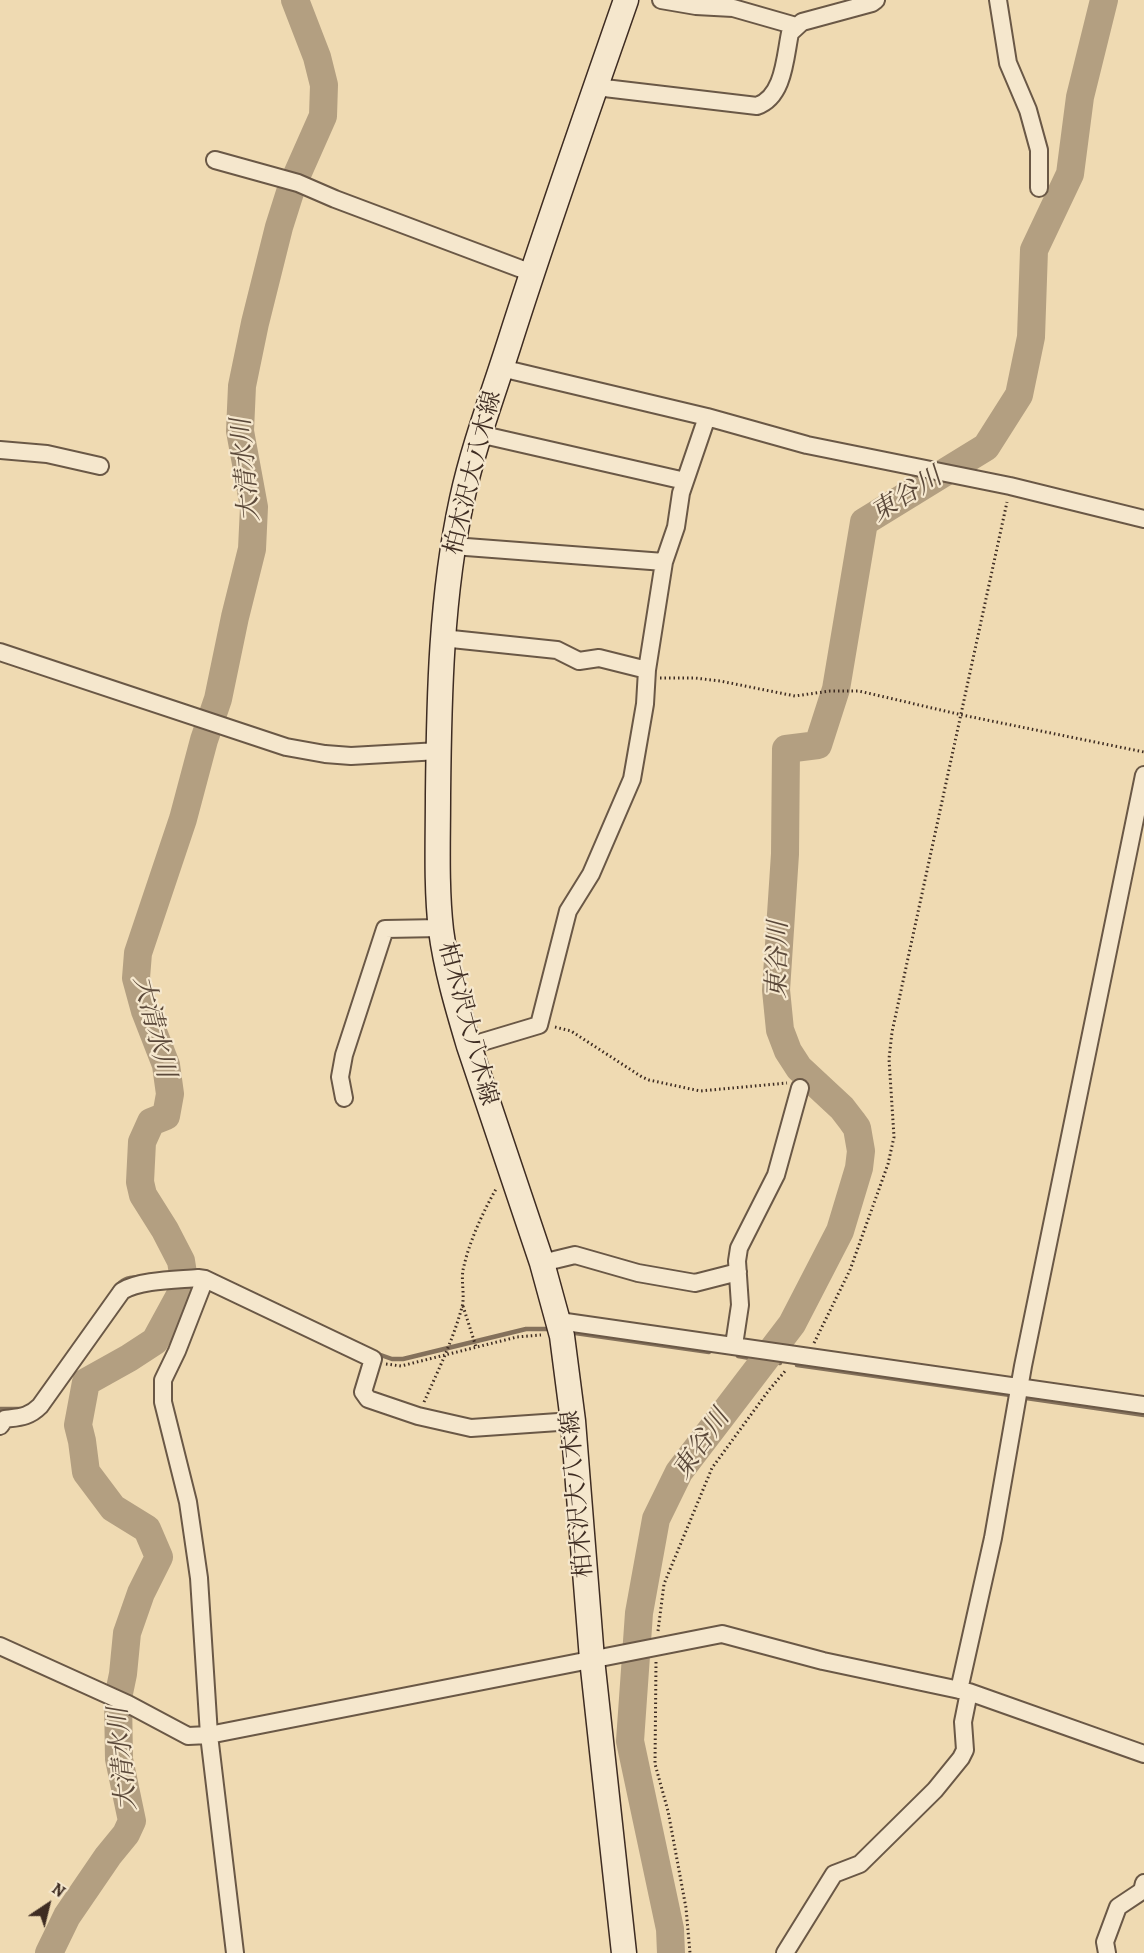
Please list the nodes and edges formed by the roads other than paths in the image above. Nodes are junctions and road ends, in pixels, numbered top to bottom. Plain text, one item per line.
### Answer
1 (626, 0) edge
2 (661, 0) edge
3 (876, 0) edge
4 (998, 0) edge
5 (796, 26) junction
6 (596, 87) junction
7 (215, 160) dead end
8 (1039, 188) dead end
9 (532, 273) junction
10 (501, 368) junction
11 (707, 417) junction
12 (479, 434) junction
13 (0, 450) edge
14 (100, 466) dead end
15 (685, 481) junction
16 (1144, 519) edge
17 (453, 546) junction
18 (664, 562) junction
19 (442, 638) junction
20 (0, 652) edge
21 (647, 674) junction
22 (438, 752) junction
23 (1144, 775) edge
24 (441, 928) junction
25 (469, 1046) junction
26 (800, 1088) road end
27 (344, 1098) dead end
28 (542, 1263) junction
29 (738, 1272) junction
30 (201, 1279) junction
31 (555, 1328) junction
32 (739, 1346) junction
33 (1020, 1388) junction
34 (1144, 1405) edge
35 (573, 1421) junction
36 (0, 1426) edge
37 (0, 1646) edge
38 (592, 1659) junction
39 (964, 1691) junction
40 (209, 1735) junction
41 (1144, 1754) edge
42 (1144, 1883) edge
43 (235, 1953) edge
44 (624, 1953) edge
45 (785, 1953) edge
46 (1107, 1953) edge

1 - 6 main road, 柏木沢大八木線
2 - 5 street
3 - 5 street
4 - 8 street
5 - 6 street
6 - 9 main road, 柏木沢大八木線
7 - 9 street
9 - 10 main road, 柏木沢大八木線
10 - 11 street
10 - 12 main road, 柏木沢大八木線
11 - 15 street
11 - 16 street
12 - 15 street
12 - 17 main road, 柏木沢大八木線
13 - 14 street
15 - 18 street
17 - 18 street
17 - 19 main road, 柏木沢大八木線
18 - 21 street
19 - 21 street
19 - 22 main road, 柏木沢大八木線
20 - 22 street
21 - 25 street
22 - 24 main road, 柏木沢大八木線
23 - 33 street
24 - 25 main road, 柏木沢大八木線
24 - 27 street
25 - 28 main road, 柏木沢大八木線
26 - 29 street
28 - 29 street
28 - 31 main road, 柏木沢大八木線
29 - 32 street
30 - 35 street
30 - 36 street
30 - 40 street
31 - 32 street
31 - 35 main road, 柏木沢大八木線
32 - 33 street
33 - 34 street
33 - 39 street
35 - 38 main road, 柏木沢大八木線
37 - 40 street
38 - 39 street
38 - 40 street
38 - 44 main road, 柏木沢大八木線
39 - 41 street
39 - 45 street
40 - 43 street
42 - 46 street

